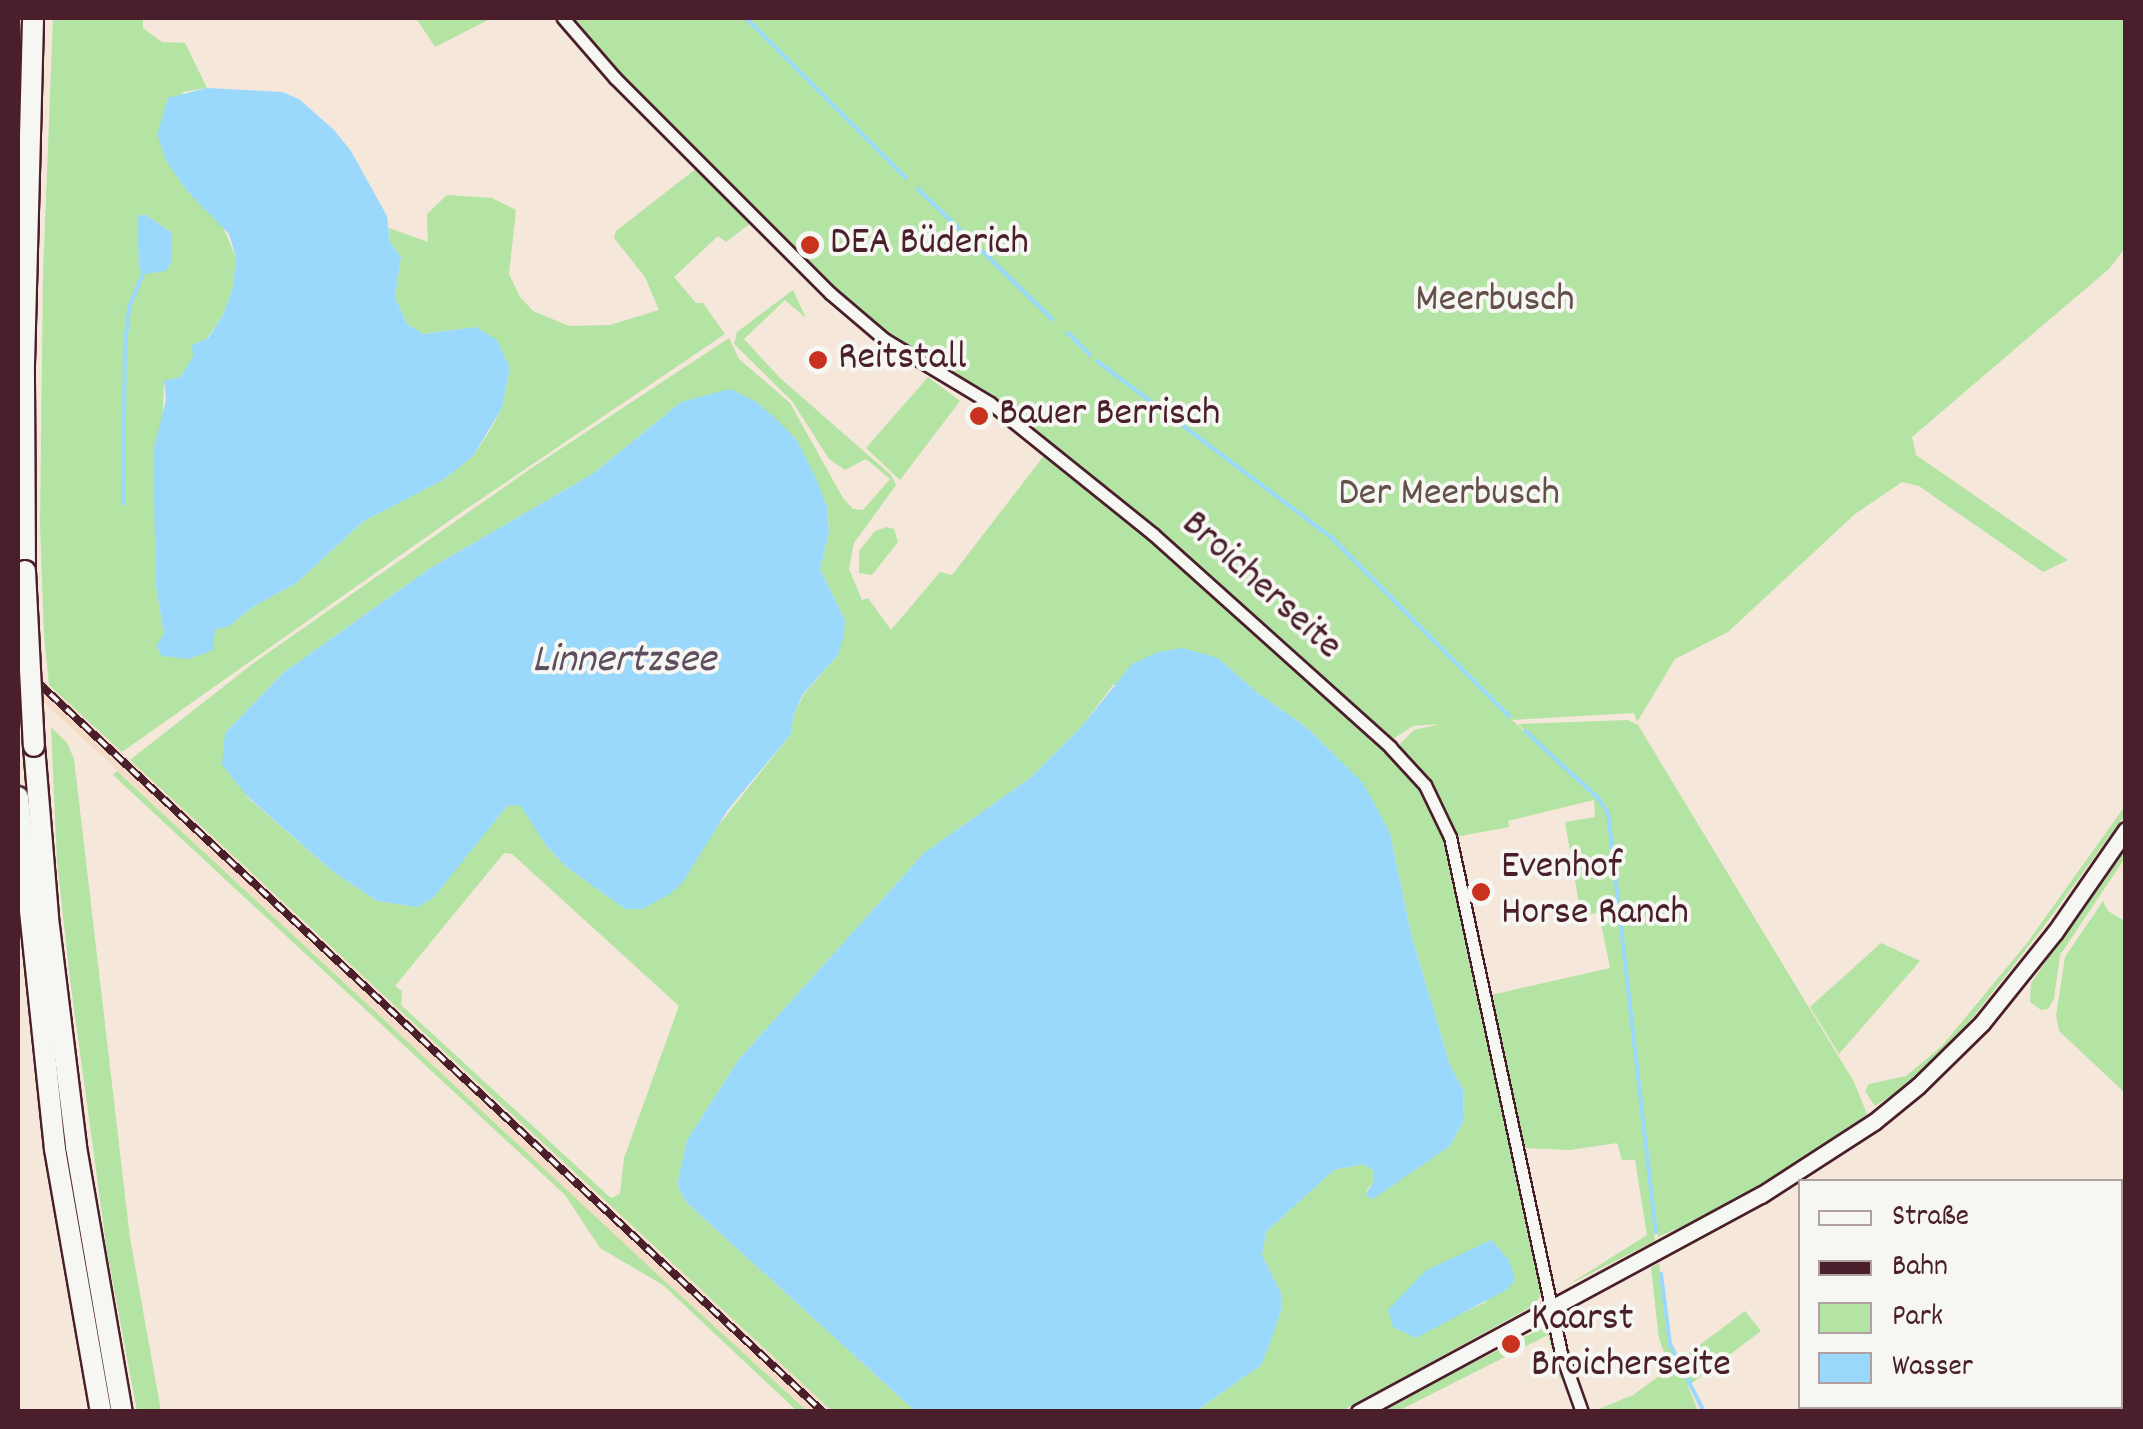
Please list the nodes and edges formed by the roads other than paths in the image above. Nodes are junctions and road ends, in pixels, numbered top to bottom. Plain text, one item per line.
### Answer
1 (32, 18) edge
2 (563, 18) edge
3 (18, 797) edge
4 (2126, 830) edge
5 (1553, 1307) junction
6 (102, 1412) edge
7 (122, 1412) edge
8 (1359, 1412) edge
9 (1582, 1412) edge

1 - 7 highway, bridge
2 - 5 street, Broicherseite
3 - 6 highway
4 - 5 main road
5 - 8 main road
5 - 9 street, Broicherseite

